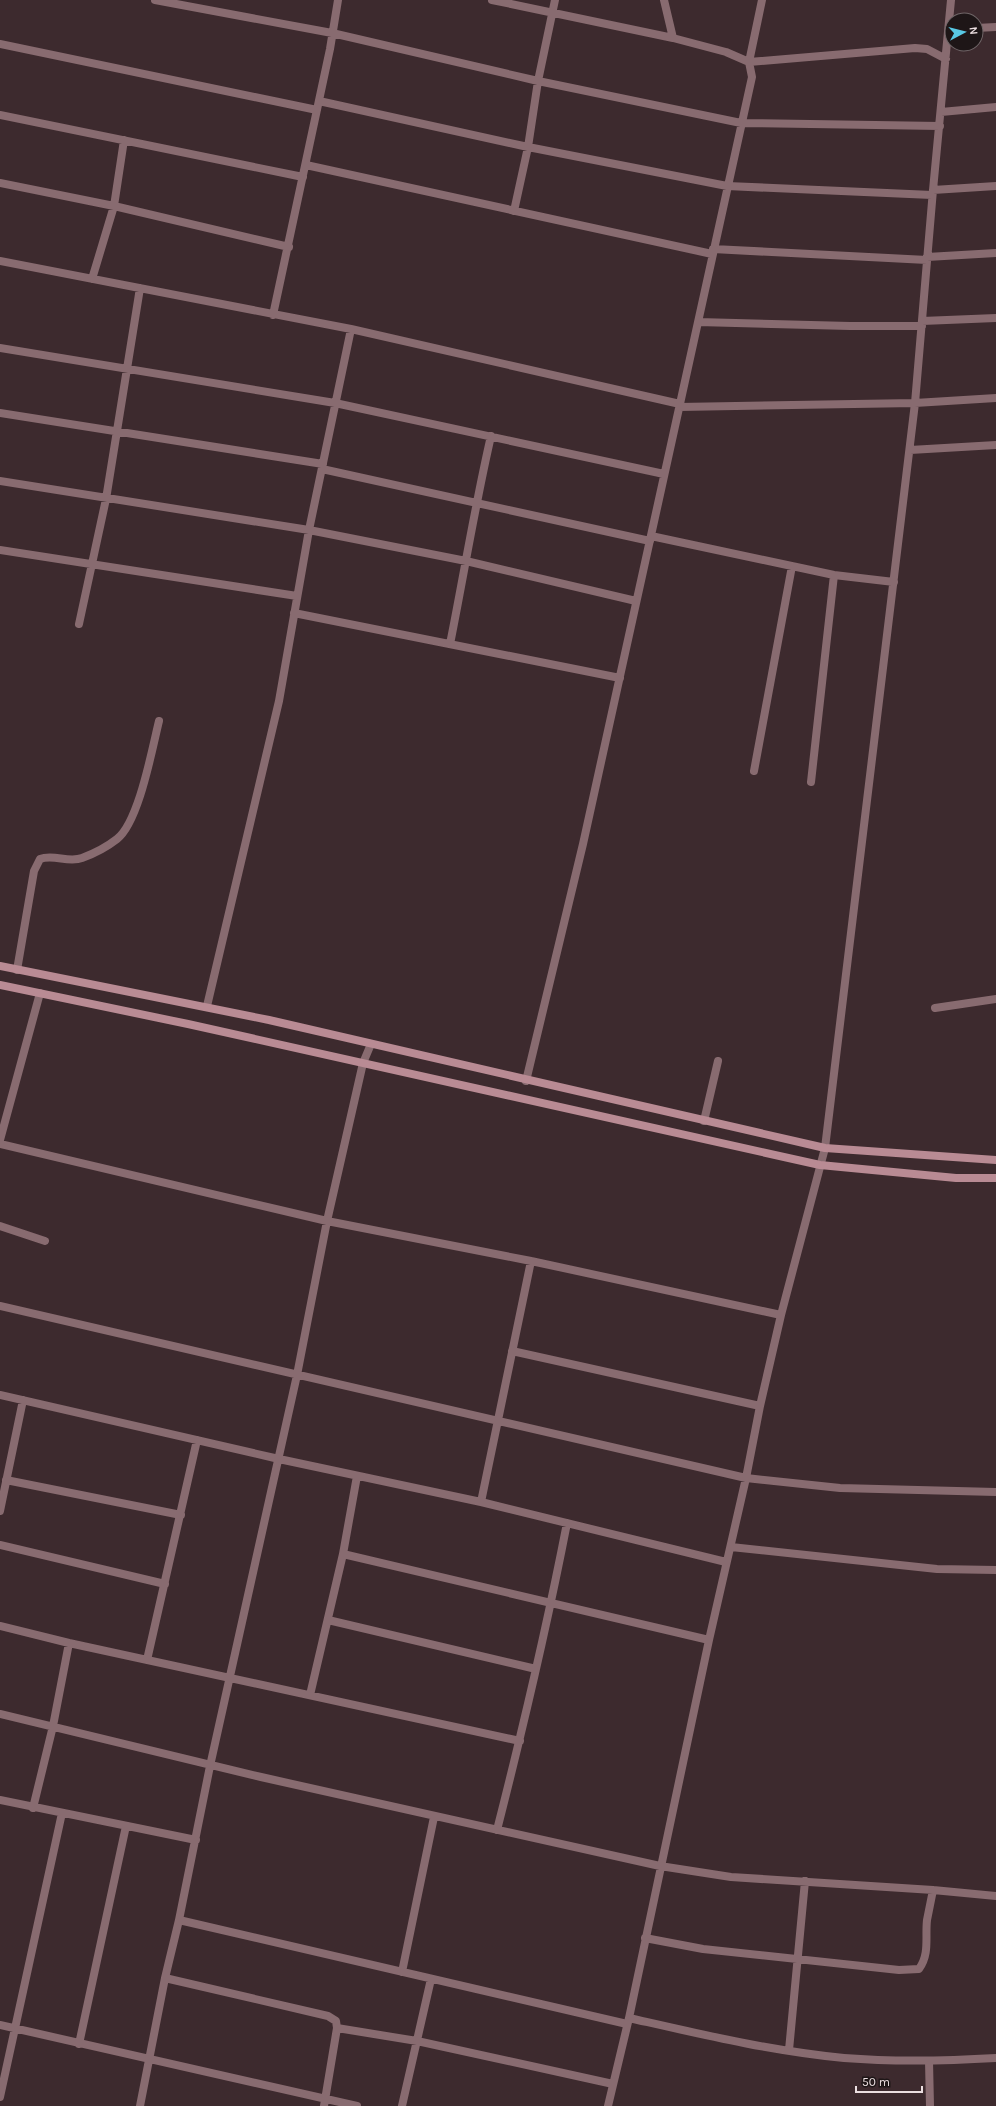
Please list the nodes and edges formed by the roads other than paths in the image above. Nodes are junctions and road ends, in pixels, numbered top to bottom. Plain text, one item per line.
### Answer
1 (155, 0) edge
2 (338, 0) edge
3 (492, 0) edge
4 (555, 0) edge
5 (664, 0) edge
6 (762, 0) edge
7 (951, 0) edge
8 (951, 12) edge
9 (553, 13) junction
10 (996, 27) edge
11 (984, 28) edge
12 (332, 33) junction
13 (672, 38) junction
14 (0, 44) edge
15 (947, 52) edge
16 (946, 59) junction
17 (748, 62) junction
18 (538, 81) junction
19 (319, 100) junction
20 (996, 108) edge
21 (317, 110) junction
22 (941, 112) junction
23 (0, 115) edge
24 (741, 122) junction
25 (940, 126) junction
26 (124, 140) junction
27 (528, 148) junction
28 (306, 165) junction
29 (304, 177) junction
30 (0, 183) edge
31 (727, 186) junction
32 (996, 186) edge
33 (933, 192) junction
34 (114, 206) junction
35 (514, 211) junction
36 (289, 247) junction
37 (713, 251) junction
38 (996, 253) edge
39 (927, 259) junction
40 (0, 261) edge
41 (92, 279) junction
42 (140, 288) junction
43 (273, 315) junction
44 (996, 318) edge
45 (698, 322) junction
46 (922, 324) junction
47 (351, 329) junction
48 (0, 348) edge
49 (127, 368) junction
50 (996, 398) edge
51 (335, 403) junction
52 (915, 403) junction
53 (679, 405) junction
54 (0, 413) edge
55 (117, 432) junction
56 (491, 436) junction
57 (996, 445) edge
58 (910, 450) junction
59 (322, 466) junction
60 (664, 474) junction
61 (0, 481) edge
62 (106, 499) junction
63 (475, 502) junction
64 (309, 530) junction
65 (650, 538) junction
66 (0, 550) edge
67 (466, 561) junction
68 (92, 564) junction
69 (792, 566) junction
70 (834, 575) junction
71 (894, 582) junction
72 (297, 596) junction
73 (636, 601) junction
74 (294, 614) junction
75 (79, 624) dead end
76 (450, 644) junction
77 (620, 678) junction
78 (159, 722) dead end
79 (754, 771) dead end
80 (811, 782) dead end
81 (0, 966) edge
82 (17, 970) junction
83 (0, 984) edge
84 (40, 994) junction
85 (996, 999) edge
86 (207, 1006) junction
87 (935, 1008) dead end
88 (371, 1044) junction
89 (718, 1061) dead end
90 (363, 1063) junction
91 (526, 1081) junction
92 (704, 1121) junction
93 (0, 1140) edge
94 (0, 1144) edge
95 (825, 1148) junction
96 (996, 1160) edge
97 (820, 1165) junction
98 (996, 1178) edge
99 (327, 1221) junction
100 (0, 1226) edge
101 (45, 1241) dead end
102 (531, 1261) junction
103 (0, 1306) edge
104 (781, 1316) junction
105 (512, 1350) junction
106 (297, 1375) junction
107 (0, 1395) edge
108 (23, 1400) junction
109 (760, 1406) junction
110 (498, 1421) junction
111 (197, 1440) junction
112 (279, 1459) junction
113 (357, 1476) junction
114 (746, 1478) junction
115 (6, 1480) junction
116 (996, 1492) edge
117 (481, 1502) junction
118 (0, 1511) edge
119 (181, 1514) junction
120 (567, 1523) junction
121 (0, 1545) edge
122 (731, 1547) junction
123 (343, 1554) junction
124 (726, 1562) junction
125 (996, 1570) edge
126 (165, 1584) junction
127 (552, 1602) junction
128 (328, 1620) junction
129 (0, 1626) edge
130 (709, 1640) junction
131 (69, 1643) junction
132 (147, 1660) junction
133 (536, 1669) junction
134 (231, 1678) junction
135 (310, 1695) junction
136 (0, 1714) edge
137 (53, 1726) junction
138 (520, 1741) junction
139 (210, 1766) junction
140 (0, 1800) edge
141 (33, 1808) junction
142 (62, 1813) junction
143 (434, 1817) junction
144 (126, 1826) junction
145 (497, 1830) junction
146 (196, 1840) junction
147 (660, 1866) junction
148 (805, 1881) junction
149 (933, 1890) junction
150 (996, 1896) edge
151 (179, 1920) junction
152 (645, 1938) junction
153 (796, 1958) junction
154 (402, 1972) junction
155 (165, 1978) junction
156 (431, 1978) junction
157 (628, 2021) junction
158 (0, 2026) edge
159 (337, 2028) junction
160 (16, 2029) junction
161 (417, 2041) junction
162 (79, 2044) junction
163 (789, 2050) junction
164 (996, 2058) edge
165 (149, 2060) junction
166 (929, 2061) junction
167 (613, 2084) junction
168 (0, 2097) edge
169 (324, 2102) edge
170 (140, 2106) edge
171 (357, 2106) edge
172 (402, 2106) edge
173 (608, 2106) edge
174 (930, 2106) edge

1 - 12 street
2 - 12 street
3 - 9 street
4 - 9 street
5 - 13 street
6 - 17 street
7 - 8 street
9 - 13 street
9 - 18 street
10 - 11 street
12 - 18 street
12 - 19 street
13 - 17 street
14 - 21 street
15 - 16 street
16 - 17 street
16 - 22 street
17 - 24 street
18 - 24 street
18 - 27 street
19 - 21 street
19 - 27 street
20 - 22 street
21 - 28 street
22 - 25 street
23 - 26 street
24 - 25 street
24 - 31 street
25 - 33 street
26 - 29 street
26 - 34 street
27 - 31 street
27 - 35 street
28 - 29 street
28 - 35 street
29 - 36 street
30 - 34 street
31 - 33 street
31 - 37 street
32 - 33 street
33 - 39 street
34 - 36 street
34 - 41 street
35 - 37 street
36 - 43 street
37 - 39 street
37 - 45 street
38 - 39 street
39 - 46 street
40 - 41 street
41 - 42 street
42 - 43 street
42 - 49 street
43 - 47 street
44 - 46 street
45 - 46 street
45 - 53 street
46 - 52 street
47 - 51 street
47 - 53 street
48 - 49 street
49 - 51 street
49 - 55 street
50 - 52 street
51 - 56 street
51 - 59 street
52 - 53 street
52 - 58 street
53 - 60 street
54 - 55 street
55 - 59 street
55 - 62 street
56 - 60 street
56 - 63 street
57 - 58 street
58 - 71 street
59 - 63 street
59 - 64 street
60 - 65 street
61 - 62 street
62 - 64 street
62 - 68 street
63 - 65 street
63 - 67 street
64 - 67 street
64 - 72 street
65 - 69 street
65 - 73 street
66 - 68 street
67 - 73 street
67 - 76 street
68 - 72 street
68 - 75 street
69 - 70 street
69 - 79 street
70 - 71 street
70 - 80 street
71 - 95 street
72 - 74 street
73 - 77 street
74 - 76 street
74 - 86 street
76 - 77 street
77 - 91 street
78 - 82 street
81 - 82 main road
82 - 86 main road
83 - 84 main road
84 - 90 main road
84 - 93 street
85 - 87 street
86 - 88 main road
88 - 90 street
88 - 91 main road
89 - 92 street
90 - 97 main road
90 - 99 street
91 - 92 main road
92 - 95 main road
94 - 99 street
95 - 96 main road
95 - 97 street
97 - 98 main road
97 - 104 street
99 - 102 street
99 - 106 street
100 - 101 street
102 - 104 street
102 - 105 street
103 - 106 street
104 - 109 street
105 - 109 street
105 - 110 street
106 - 110 street
106 - 112 street
107 - 108 street
108 - 111 street
108 - 115 street
109 - 114 street
110 - 114 street
110 - 117 street
111 - 112 street
111 - 119 street
112 - 113 street
112 - 134 street
113 - 117 street
113 - 123 street
114 - 116 street
114 - 122 street
115 - 118 street
115 - 119 street
117 - 120 street
119 - 126 street
120 - 124 street
120 - 127 street
121 - 126 street
122 - 124 street
122 - 125 street
123 - 127 street
123 - 128 street
124 - 130 street
126 - 132 street
127 - 130 street
127 - 133 street
128 - 133 street
128 - 135 street
129 - 131 street
130 - 147 street
131 - 132 street
131 - 137 street
132 - 134 street
133 - 138 street
134 - 135 street
134 - 139 street
135 - 138 street
136 - 137 street
137 - 139 street
137 - 141 street
138 - 145 street
139 - 143 street
139 - 146 street
140 - 141 street
141 - 142 street
142 - 144 street
142 - 160 street
143 - 145 street
143 - 154 street
144 - 146 street
144 - 162 street
145 - 147 street
146 - 151 street
147 - 148 street
147 - 152 street
148 - 149 street
148 - 153 street
149 - 150 street
149 - 153 street
151 - 154 street
151 - 155 street
152 - 153 street
152 - 157 street
153 - 163 street
154 - 156 street
155 - 159 street
155 - 165 street
156 - 157 street
156 - 161 street
157 - 163 street
157 - 167 street
158 - 160 street
159 - 161 street
159 - 169 street
160 - 162 street
160 - 168 street
161 - 167 street
161 - 172 street
162 - 165 street
163 - 166 street
164 - 166 street
165 - 169 street
165 - 170 street
166 - 174 street
167 - 173 street
169 - 171 street

